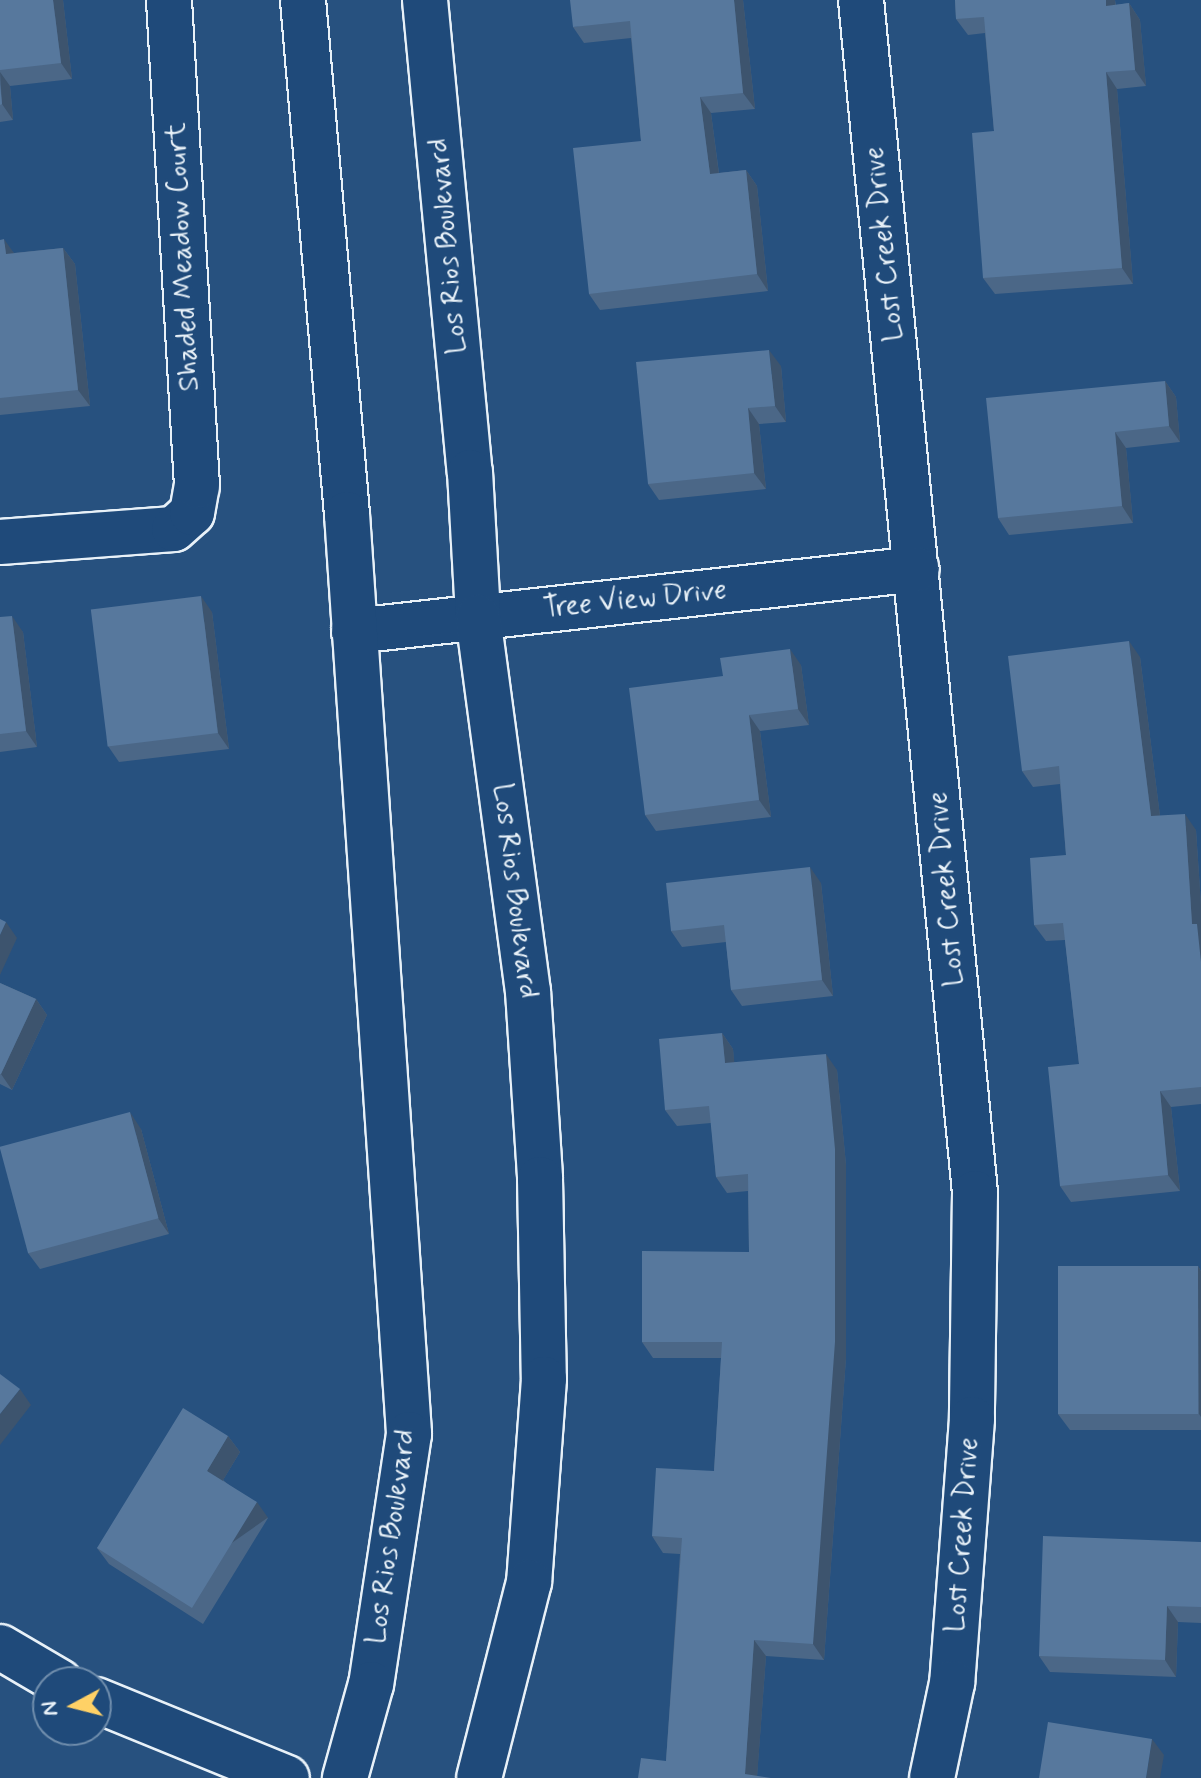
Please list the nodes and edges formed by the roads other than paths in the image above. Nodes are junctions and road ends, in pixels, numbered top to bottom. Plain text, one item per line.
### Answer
1 (169, 0) edge
2 (303, 0) edge
3 (425, 0) edge
4 (861, 0) edge
5 (0, 542) edge
6 (917, 569) junction
7 (478, 617) junction
8 (354, 631) junction
9 (0, 1647) edge
10 (33, 1666) edge
11 (112, 1707) edge
12 (287, 1778) edge
13 (345, 1778) edge
14 (479, 1778) edge
15 (932, 1778) edge

1 - 5 main road, Shaded Meadow Court
2 - 8 main road, Los Rios Boulevard
3 - 7 main road, Los Rios Boulevard
4 - 6 main road, Lost Creek Drive
6 - 7 main road, Tree View Drive
6 - 15 main road, Lost Creek Drive
7 - 8 main road, Tree View Drive
7 - 14 main road, Los Rios Boulevard
8 - 13 main road, Los Rios Boulevard
9 - 10 main road
11 - 12 main road

